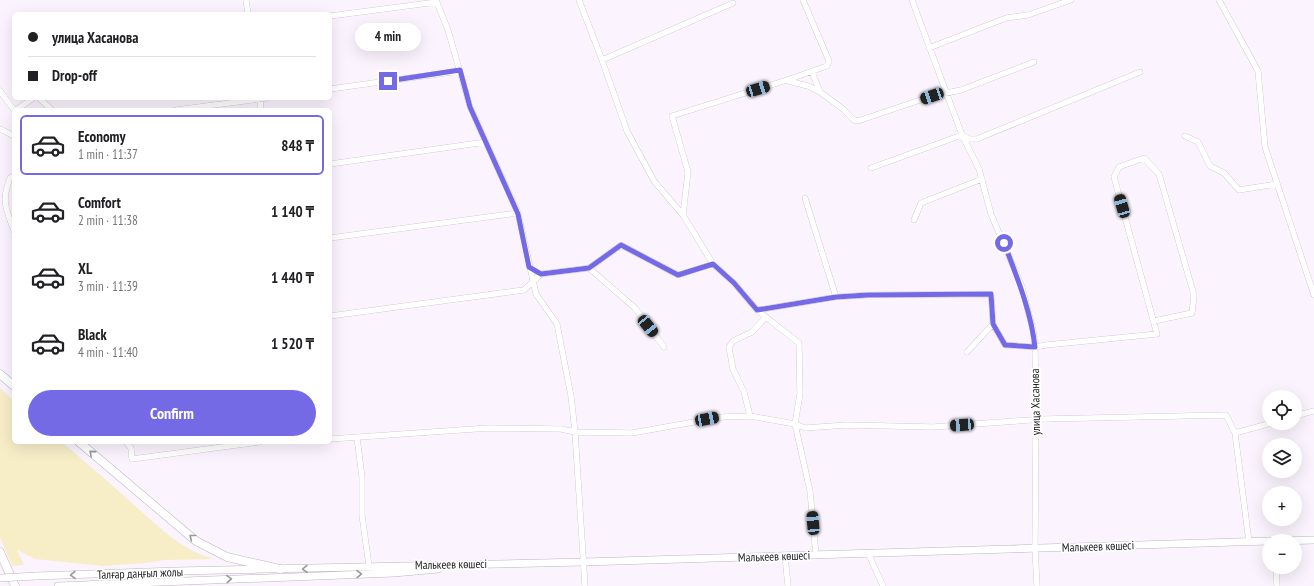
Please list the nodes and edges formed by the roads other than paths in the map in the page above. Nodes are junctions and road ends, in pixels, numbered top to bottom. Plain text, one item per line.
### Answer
1 (246, 0) edge
2 (578, 0) edge
3 (803, 0) edge
4 (912, 0) edge
5 (1071, 0) edge
6 (1219, 0) edge
7 (436, 1) edge
8 (733, 3) dead end
9 (248, 12) edge
10 (332, 16) edge
11 (929, 48) junction
12 (602, 60) junction
13 (1034, 62) dead end
14 (460, 70) junction
15 (812, 72) junction
16 (1140, 72) dead end
17 (787, 80) junction
18 (332, 89) edge
19 (0, 91) edge
20 (820, 92) junction
21 (946, 92) junction
22 (31, 100) edge
23 (41, 100) edge
24 (246, 100) edge
25 (13, 108) edge
26 (18, 108) edge
27 (50, 108) edge
28 (190, 108) edge
29 (0, 129) edge
30 (12, 135) edge
31 (962, 135) junction
32 (1185, 136) dead end
33 (486, 142) junction
34 (332, 164) edge
35 (871, 168) dead end
36 (12, 177) edge
37 (982, 179) junction
38 (1277, 184) junction
39 (805, 198) dead end
40 (518, 214) junction
41 (683, 215) junction
42 (914, 220) dead end
43 (12, 225) edge
44 (332, 238) edge
45 (713, 264) junction
46 (529, 267) junction
47 (589, 268) junction
48 (541, 274) junction
49 (532, 282) junction
50 (524, 290) junction
51 (536, 294) junction
52 (1314, 295) edge
53 (836, 297) junction
54 (757, 310) junction
55 (332, 316) edge
56 (766, 317) junction
57 (1154, 321) junction
58 (993, 324) junction
59 (664, 346) dead end
60 (1035, 347) junction
61 (967, 352) dead end
62 (0, 374) edge
63 (12, 384) edge
64 (1314, 411) edge
65 (1302, 414) edge
66 (750, 416) junction
67 (1036, 419) junction
68 (795, 424) junction
69 (1262, 426) edge
70 (575, 432) junction
71 (1235, 433) junction
72 (357, 438) junction
73 (332, 439) edge
74 (81, 444) edge
75 (128, 444) edge
76 (245, 444) edge
77 (1302, 540) edge
78 (1314, 540) edge
79 (1262, 541) edge
80 (1249, 542) junction
81 (1035, 548) junction
82 (0, 552) edge
83 (868, 553) junction
84 (816, 555) junction
85 (785, 556) junction
86 (584, 562) junction
87 (498, 564) junction
88 (369, 566) junction
89 (280, 569) junction
90 (1276, 574) edge
91 (0, 578) edge
92 (94, 585) edge
93 (15, 586) edge
94 (58, 586) edge
95 (585, 586) edge
96 (788, 586) edge
97 (883, 586) edge
98 (1037, 586) edge
99 (1277, 586) edge

1 - 9 street
2 - 12 street
3 - 15 street
4 - 11 street, улица Хасанова
5 - 11 street
6 - 38 street
7 - 10 street
7 - 14 street
8 - 12 street
11 - 21 street, улица Хасанова
12 - 41 street
13 - 21 street
14 - 18 street
14 - 33 street
15 - 17 street
15 - 20 street
16 - 31 street
17 - 20 street
17 - 41 street
19 - 25 street
20 - 21 street
21 - 31 street, улица Хасанова
22 - 26 street
23 - 27 street
24 - 28 street
29 - 30 street
31 - 35 street
31 - 37 street, улица Хасанова
32 - 38 street
33 - 34 street
33 - 40 street
36 - 43 street
37 - 42 street
37 - 60 street, улица Хасанова
38 - 52 street
39 - 53 street
40 - 44 street
40 - 46 street
41 - 45 street
45 - 47 street
45 - 54 street
46 - 48 street
46 - 49 street
47 - 48 street
47 - 59 street
48 - 49 street
49 - 50 street
49 - 51 street
50 - 51 street
50 - 55 street
51 - 70 street
53 - 54 street
53 - 58 street
54 - 56 street
56 - 66 street
56 - 68 street
57 - 57 street
57 - 60 street
58 - 60 street
58 - 61 street
60 - 67 street, улица Хасанова
62 - 63 highway
64 - 65 street
66 - 68 street
66 - 70 street
67 - 68 street
67 - 71 street
67 - 81 street, улица Хасанова
68 - 84 street
69 - 71 street
70 - 72 street
70 - 86 street
71 - 80 street
72 - 73 street
72 - 88 street
89 -> 74 highway
75 - 76 street
77 - 78 main road
79 - 80 main road, Малькеев көшесі
80 - 81 main road, Малькеев көшесі
81 - 83 main road, Малькеев көшесі
81 - 98 street, улица Хасанова
82 - 93 highway
83 - 84 main road, Малькеев көшесі
83 - 97 street
84 - 85 main road, Малькеев көшесі
85 - 86 main road, Малькеев көшесі
85 - 96 street
86 - 87 main road, Малькеев көшесі
86 - 95 street
87 - 88 main road, Малькеев көшесі
92 -> 87 main road, Талғар даңғыл жолы
88 -> 89 main road, Малькеев көшесі
89 -> 91 main road, Талғар даңғыл жолы, bridge
90 - 99 street
92 - 94 main road, Талғар даңғыл жолы

